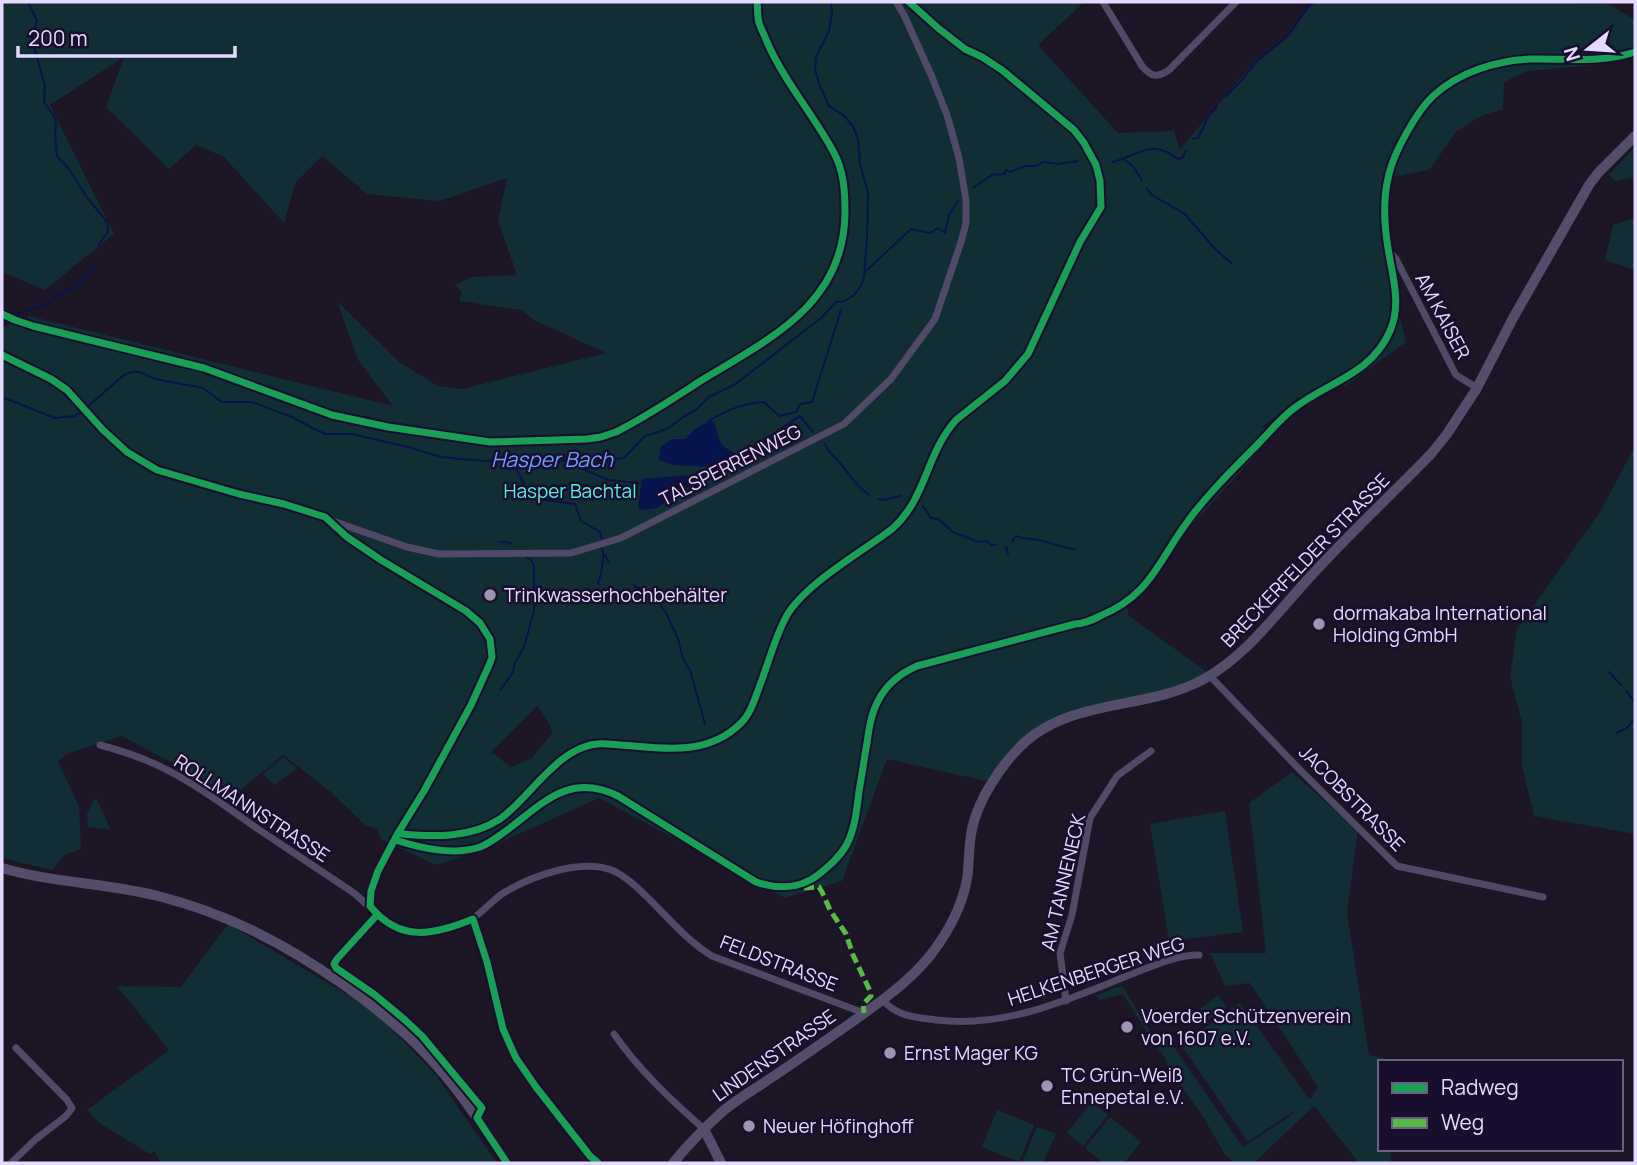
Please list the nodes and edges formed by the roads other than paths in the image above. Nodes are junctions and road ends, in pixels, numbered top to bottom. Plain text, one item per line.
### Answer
1 (896, 2) edge
2 (1103, 2) edge
3 (1236, 2) edge
4 (1635, 136) edge
5 (1389, 252) dead end
6 (2, 355) edge
7 (1477, 388) junction
8 (1210, 676) junction
9 (100, 745) dead end
10 (1151, 751) dead end
11 (2, 868) edge
12 (1543, 897) dead end
13 (377, 915) junction
14 (473, 919) junction
15 (1199, 955) dead end
16 (903, 984) joint
17 (883, 1000) junction
18 (1066, 1000) junction
19 (864, 1013) junction
20 (614, 1034) dead end
21 (16, 1048) dead end
22 (482, 1108) dead end
23 (704, 1129) junction
24 (692, 1142) junction
25 (719, 1160) edge
26 (11, 1163) edge
27 (508, 1163) edge
28 (598, 1163) edge
29 (673, 1163) edge

1 - 6 street, TALSPERRENWEG
2 - 3 street
4 - 7 main road, BRECKERFELDER STRASSE
5 - 7 street, AM KAISER
7 - 8 main road, BRECKERFELDER STRASSE
8 - 12 street, JACOBSTRASSE
8 - 16 main road, BRECKERFELDER STRASSE
9 - 13 street, ROLLMANNSTRASSE
10 - 18 street, AM TANNENECK
11 - 27 main road
13 - 14 street, FELDSTRASSE
13 - 22 street
14 - 19 street, FELDSTRASSE
14 - 28 street
15 - 18 street, HELKENBERGER WEG
16 - 17 main road, LINDENSTRASSE
17 - 18 street, HELKENBERGER WEG
17 - 19 main road, LINDENSTRASSE
19 - 23 main road, LINDENSTRASSE
20 - 23 street
21 - 26 street
23 - 24 main road, LINDENSTRASSE
23 - 25 main road
24 - 25 main road
24 - 29 main road, LINDENSTRASSE

